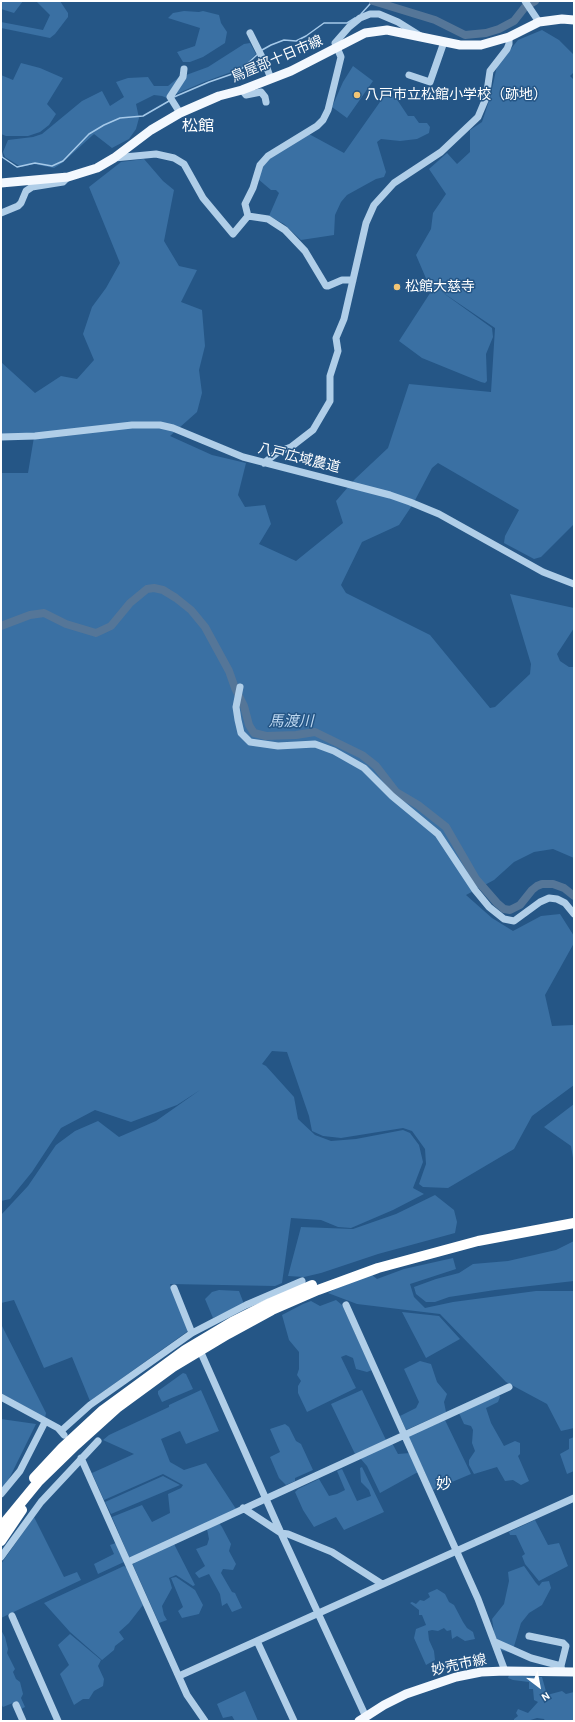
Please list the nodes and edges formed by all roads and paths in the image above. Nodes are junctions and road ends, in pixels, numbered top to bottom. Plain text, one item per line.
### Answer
1 (525, 1) edge
2 (574, 20) edge
3 (539, 22) junction
4 (250, 33) dead end
5 (422, 37) junction
6 (509, 37) junction
7 (444, 42) junction
8 (337, 48) junction
9 (184, 69) dead end
10 (409, 75) dead end
11 (271, 79) junction
12 (242, 90) junction
13 (266, 102) dead end
14 (180, 113) junction
15 (114, 158) junction
16 (68, 177) junction
17 (1, 183) edge
18 (1, 213) edge
19 (248, 216) junction
20 (353, 280) junction
21 (1, 437) edge
22 (264, 462) junction
23 (574, 584) edge
24 (240, 687) dead end
25 (574, 914) edge
26 (574, 1223) edge
27 (478, 1241) junction
28 (302, 1281) dead end
29 (174, 1288) dead end
30 (346, 1305) dead end
31 (192, 1333) junction
32 (202, 1355) dead end
33 (509, 1387) dead end
34 (1, 1397) edge
35 (45, 1422) junction
36 (404, 1435) junction
37 (98, 1441) dead end
38 (76, 1445) junction
39 (81, 1458) junction
40 (1, 1494) edge
41 (267, 1498) junction
42 (574, 1498) edge
43 (243, 1508) junction
44 (1, 1516) edge
45 (1, 1527) edge
46 (281, 1533) junction
47 (1, 1541) edge
48 (456, 1550) junction
49 (1, 1557) edge
50 (128, 1562) junction
51 (382, 1584) junction
52 (318, 1613) junction
53 (12, 1616) dead end
54 (529, 1636) dead end
55 (257, 1641) junction
56 (495, 1642) junction
57 (561, 1668) junction
58 (505, 1670) junction
59 (574, 1672) edge
60 (179, 1676) junction
61 (16, 1705) dead end
62 (363, 1719) edge
63 (23, 1721) edge
64 (58, 1721) edge
65 (205, 1721) edge
66 (294, 1721) edge

1 - 3 street
2 - 3 main road, 鳥屋部十日市線
3 - 6 main road, 鳥屋部十日市線
4 - 11 street
5 - 7 main road, 鳥屋部十日市線
5 - 8 main road, 鳥屋部十日市線
5 - 8 street
6 - 7 main road, 鳥屋部十日市線
6 - 20 street
7 - 10 street
8 - 11 main road, 鳥屋部十日市線
8 - 19 street
9 - 14 street
11 - 12 main road, 鳥屋部十日市線
12 - 13 street
12 - 14 main road, 鳥屋部十日市線
14 - 15 main road, 鳥屋部十日市線
15 - 16 main road, 鳥屋部十日市線
15 - 19 street
16 - 17 main road, 鳥屋部十日市線
16 - 18 street
19 - 20 street
20 - 22 street
21 - 22 street, 八戸広域農道
22 - 23 street, 八戸広域農道
24 - 25 street
26 - 27 highway
27 - 38 highway
27 - 44 highway
28 - 31 street
29 - 31 street
30 - 36 street
31 - 35 street
32 - 41 street
33 - 36 street
34 - 35 street
35 - 40 street
36 - 41 street
36 - 48 street
37 - 39 street
38 - 45 highway
38 - 47 highway
39 - 49 street
39 - 50 street
41 - 43 street
41 - 46 street
42 - 48 street
43 - 46 street
43 - 50 street
46 - 51 street
46 - 52 street
48 - 51 street
48 - 56 street
50 - 60 street
51 - 52 street
52 - 55 street
52 - 62 street
53 - 64 street
54 - 57 street
55 - 60 street
55 - 66 street
56 - 57 street
56 - 58 street
57 - 58 main road, 妙売市線
57 - 59 main road, 妙売市線
58 - 62 main road, 妙売市線
60 - 65 street
61 - 63 street

